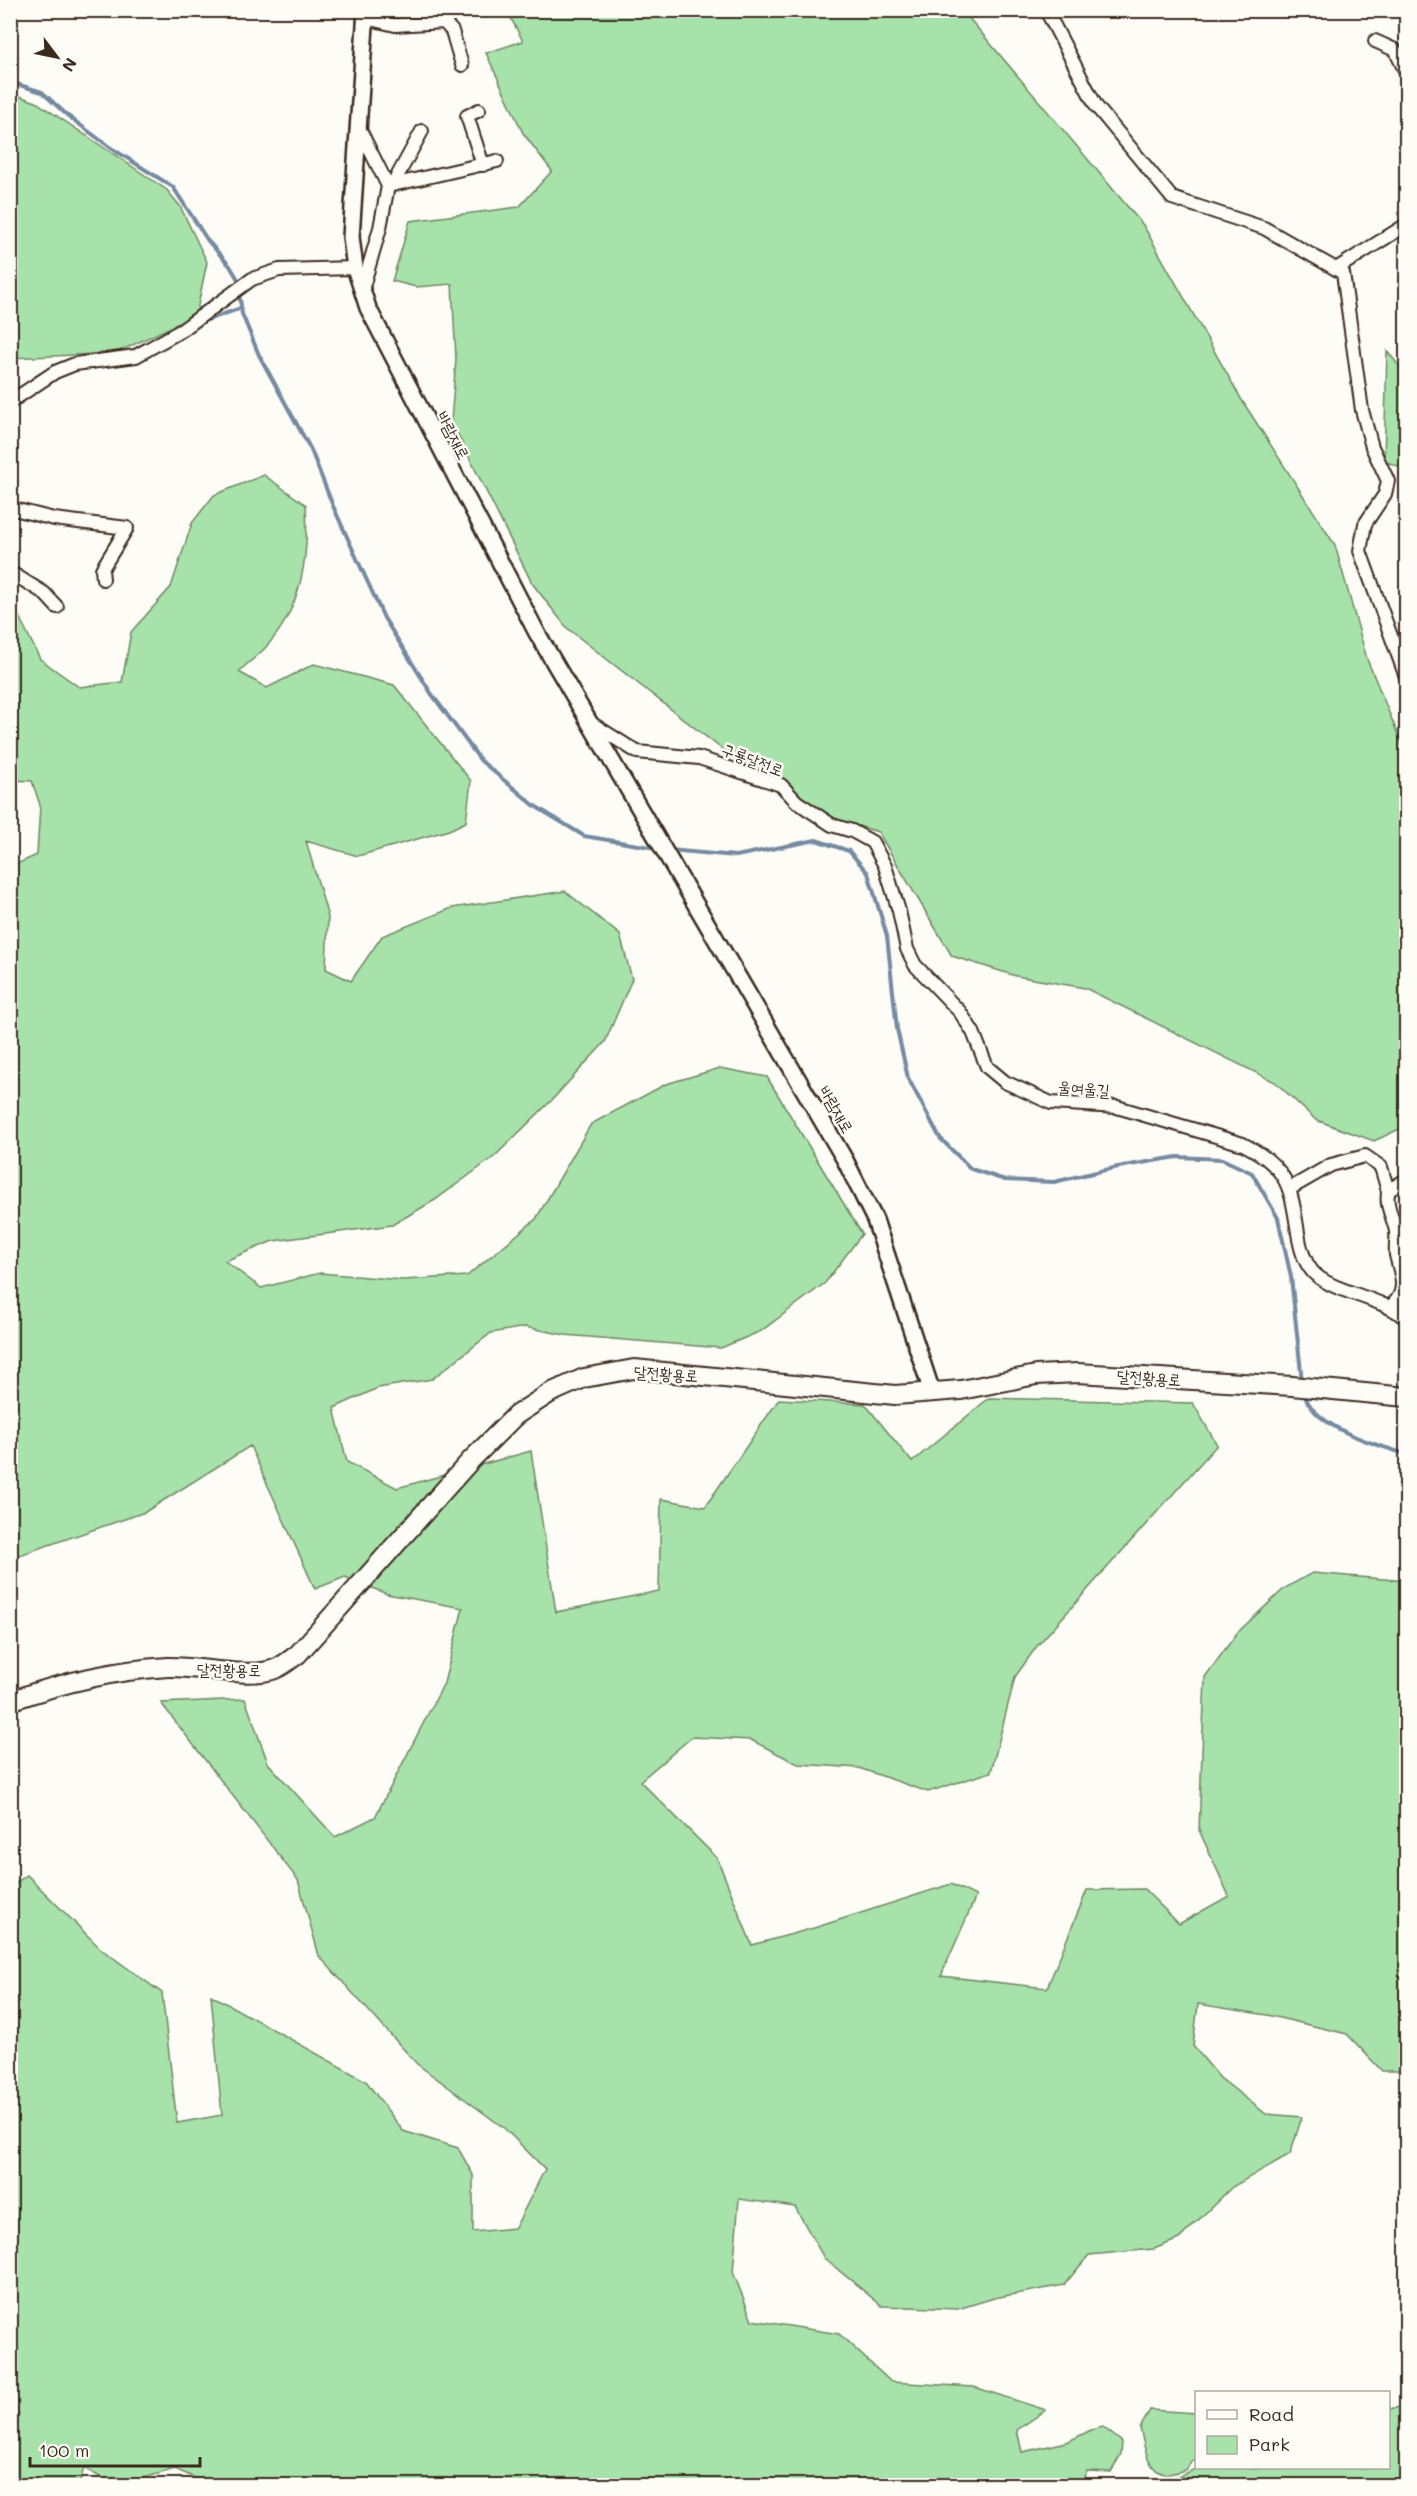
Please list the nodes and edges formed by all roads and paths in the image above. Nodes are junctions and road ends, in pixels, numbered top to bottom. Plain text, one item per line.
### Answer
1 (1046, 10) edge
2 (366, 14) edge
3 (1375, 41) dead end
4 (462, 65) dead end
5 (1407, 72) edge
6 (479, 110) dead end
7 (358, 127) junction
8 (422, 131) dead end
9 (497, 161) dead end
10 (483, 165) junction
11 (391, 185) junction
12 (1407, 225) edge
13 (356, 268) junction
14 (1336, 269) junction
15 (362, 290) junction
16 (10, 402) edge
17 (10, 508) edge
18 (10, 572) edge
19 (103, 579) dead end
20 (57, 607) dead end
21 (1407, 676) edge
22 (591, 723) junction
23 (915, 965) joint
24 (1407, 1180) edge
25 (1291, 1188) junction
26 (1388, 1191) junction
27 (1390, 1306) junction
28 (1407, 1319) edge
29 (932, 1392) junction
30 (1407, 1397) edge
31 (10, 1701) edge

1 - 14 street
2 - 4 street
2 - 7 street, 바람재로
3 - 5 street
6 - 10 street
7 - 11 street
7 - 13 street, 바람재로
8 - 11 street
9 - 10 street
10 - 11 street
11 - 15 street
12 - 14 street
13 - 15 street, 바람재로
13 - 16 street
14 - 21 street
15 - 22 street, 바람재로
17 - 19 street
18 - 20 street
22 - 23 street, 구룡달전로
22 - 29 street, 바람재로
23 - 25 street, 울여울길
24 - 26 street
25 - 26 street
25 - 27 street, 울여울길
26 - 27 street
27 - 28 street, 울여울길
29 - 30 main road, 달전황용로
29 - 31 main road, 달전황용로

